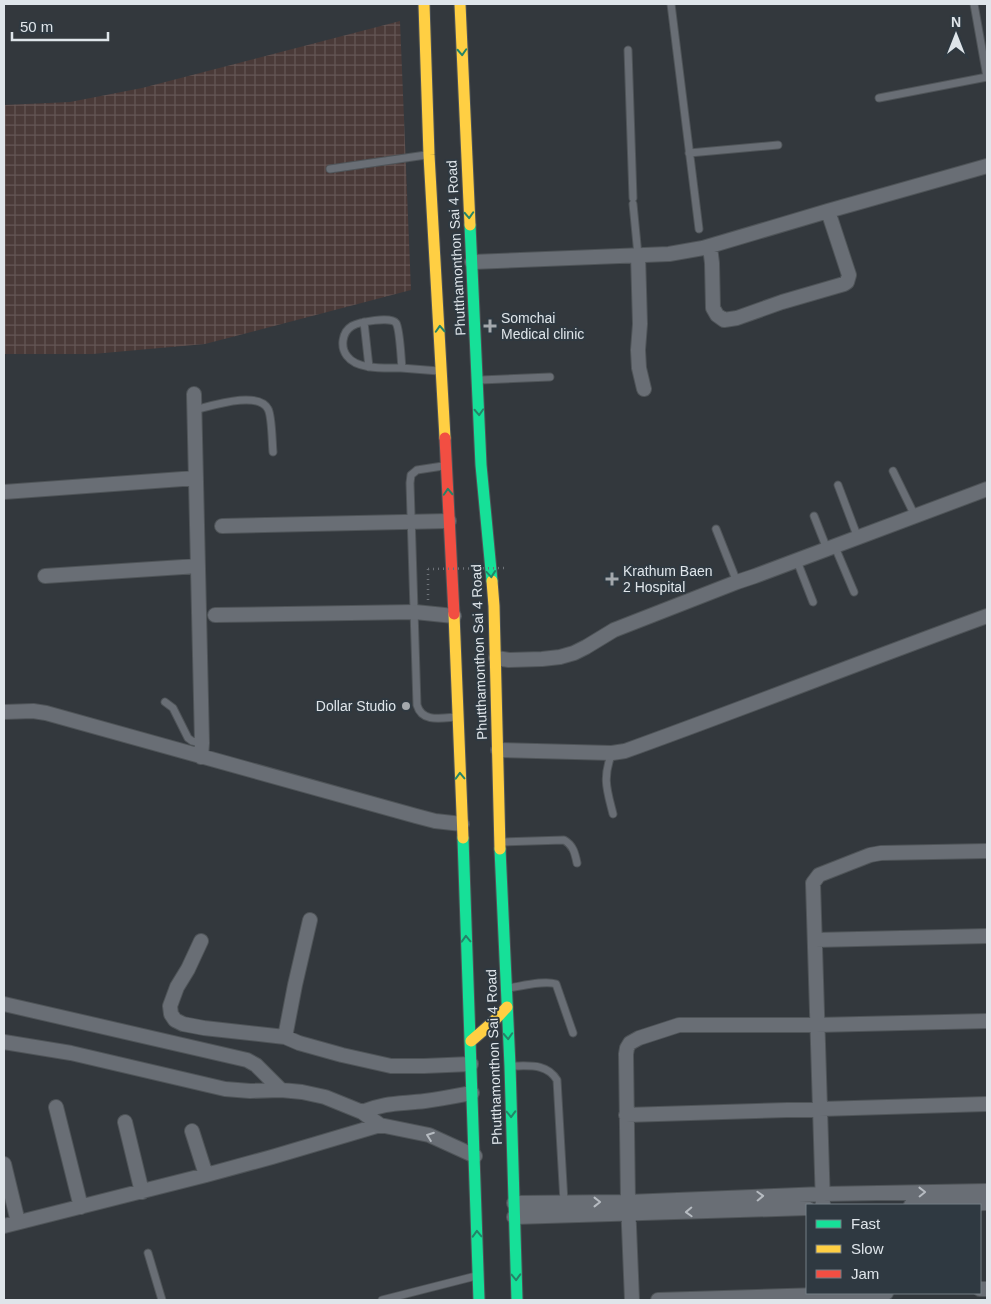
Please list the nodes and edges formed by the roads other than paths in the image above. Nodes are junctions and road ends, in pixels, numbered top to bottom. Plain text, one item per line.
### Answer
1 (424, 4) edge
2 (460, 4) edge
3 (671, 4) edge
4 (974, 4) edge
5 (628, 50) dead end
6 (987, 77) edge
7 (879, 98) dead end
8 (778, 145) dead end
9 (430, 154) junction
10 (689, 154) junction
11 (987, 166) edge
12 (330, 169) dead end
13 (828, 211) junction
14 (698, 229) dead end
15 (710, 247) junction
16 (638, 255) junction
17 (472, 262) junction
18 (364, 322) junction
19 (369, 367) junction
20 (402, 368) junction
21 (442, 372) junction
22 (550, 377) dead end
23 (477, 380) junction
24 (644, 389) dead end
25 (194, 394) dead end
26 (194, 410) junction
27 (273, 452) dead end
28 (446, 465) junction
29 (893, 471) dead end
30 (196, 478) junction
31 (838, 485) dead end
32 (987, 489) edge
33 (4, 492) edge
34 (814, 516) dead end
35 (915, 516) junction
36 (449, 521) junction
37 (412, 522) junction
38 (222, 526) dead end
39 (716, 529) dead end
40 (858, 538) junction
41 (831, 548) junction
42 (797, 561) junction
43 (198, 566) junction
44 (45, 576) dead end
45 (737, 582) junction
46 (854, 592) dead end
47 (813, 602) dead end
48 (422, 613) junction
49 (215, 615) dead end
50 (454, 616) junction
51 (987, 616) edge
52 (496, 658) junction
53 (165, 702) dead end
54 (4, 712) edge
55 (459, 717) junction
56 (201, 750) junction
57 (498, 750) junction
58 (612, 753) junction
59 (612, 814) dead end
60 (462, 824) junction
61 (500, 842) junction
62 (987, 851) edge
63 (578, 863) dead end
64 (310, 920) dead end
65 (987, 936) edge
66 (815, 940) junction
67 (201, 941) dead end
68 (506, 988) junction
69 (4, 1004) edge
70 (507, 1007) junction
71 (987, 1021) edge
72 (817, 1025) junction
73 (573, 1033) dead end
74 (284, 1037) junction
75 (470, 1041) junction
76 (4, 1042) edge
77 (471, 1064) junction
78 (510, 1066) junction
79 (281, 1090) junction
80 (472, 1093) junction
81 (987, 1104) edge
82 (56, 1107) dead end
83 (820, 1109) junction
84 (362, 1112) junction
85 (626, 1115) junction
86 (125, 1122) dead end
87 (380, 1125) junction
88 (192, 1131) dead end
89 (475, 1156) junction
90 (4, 1164) edge
91 (206, 1175) junction
92 (987, 1191) edge
93 (142, 1192) junction
94 (823, 1200) edge
95 (564, 1202) junction
96 (987, 1203) edge
97 (949, 1204) edge
98 (81, 1207) junction
99 (629, 1208) junction
100 (806, 1208) edge
101 (514, 1210) junction
102 (18, 1222) junction
103 (4, 1226) edge
104 (148, 1253) dead end
105 (479, 1275) junction
106 (865, 1294) edge
107 (824, 1296) edge
108 (162, 1300) edge
109 (382, 1300) edge
110 (479, 1300) edge
111 (517, 1300) edge
112 (632, 1300) edge
113 (658, 1300) edge

1 - 9 main road, Phutthamonthon Sai 4 Road
2 -> 17 main road, Phutthamonthon Sai 4 Road
3 - 10 lane
4 - 6 lane
5 - 16 lane
6 - 7 lane
8 - 10 lane
9 - 12 lane
21 -> 9 main road, Phutthamonthon Sai 4 Road
10 - 14 lane
11 - 13 street
13 - 15 street
13 - 15 street
15 - 16 street
16 - 17 street
16 - 24 street
17 - 23 main road, Phutthamonthon Sai 4 Road
18 - 19 lane
18 - 19 lane
18 - 20 lane
19 - 20 lane
20 - 21 lane
21 - 28 main road, Phutthamonthon Sai 4 Road
22 - 23 lane
23 -> 52 main road, Phutthamonthon Sai 4 Road
25 - 26 street
26 - 27 lane
26 - 30 street
36 -> 28 main road, Phutthamonthon Sai 4 Road
28 - 37 lane
29 - 35 lane
30 - 33 street
30 - 43 street
31 - 40 lane
32 - 35 street
34 - 41 lane
35 - 40 street
36 - 37 street
36 - 50 main road, Phutthamonthon Sai 4 Road
37 - 38 street
37 - 48 lane
39 - 45 lane
40 - 41 street
41 - 42 street
41 - 46 lane
42 - 45 street
42 - 47 lane
43 - 44 street
43 - 56 street
45 - 52 street
48 - 49 street
48 - 50 street
48 - 55 lane
50 - 55 main road, Phutthamonthon Sai 4 Road
51 - 58 street
52 - 57 main road, Phutthamonthon Sai 4 Road
53 - 56 lane
54 - 56 street
60 -> 55 main road, Phutthamonthon Sai 4 Road
56 - 60 street
57 - 58 street
57 - 61 main road, Phutthamonthon Sai 4 Road
58 - 59 lane
75 -> 60 main road, Phutthamonthon Sai 4 Road
61 - 63 lane
61 - 68 main road, Phutthamonthon Sai 4 Road
62 - 66 street
64 - 74 street
65 - 66 street
66 - 72 street
67 - 74 street
68 - 70 main road, Phutthamonthon Sai 4 Road
68 - 73 lane
69 - 79 street
70 - 75 main road
70 -> 78 main road, Phutthamonthon Sai 4 Road
71 - 72 street
72 - 83 street
72 - 85 street
74 - 77 street
75 - 77 main road, Phutthamonthon Sai 4 Road
76 - 79 street
77 - 80 main road, Phutthamonthon Sai 4 Road
78 - 95 lane
78 -> 101 main road, Phutthamonthon Sai 4 Road
79 - 84 street
80 - 84 street
80 - 89 main road, Phutthamonthon Sai 4 Road
81 - 83 street
82 - 98 street
83 - 85 street
83 - 94 street
84 - 87 street
85 - 99 street
86 - 93 street
89 -> 87 street
87 - 91 street
88 - 91 street
105 -> 89 main road, Phutthamonthon Sai 4 Road
90 - 102 street
91 - 93 street
94 -> 92 street
93 - 98 street
99 -> 94 street
95 -> 99 street
95 - 101 street
96 - 97 street
98 - 102 street
100 -> 99 street
99 - 101 street
99 - 112 street
101 -> 111 main road, Phutthamonthon Sai 4 Road
102 - 103 street
104 - 108 lane
105 - 109 lane
105 - 110 main road, Phutthamonthon Sai 4 Road
106 - 107 street
107 - 113 street

